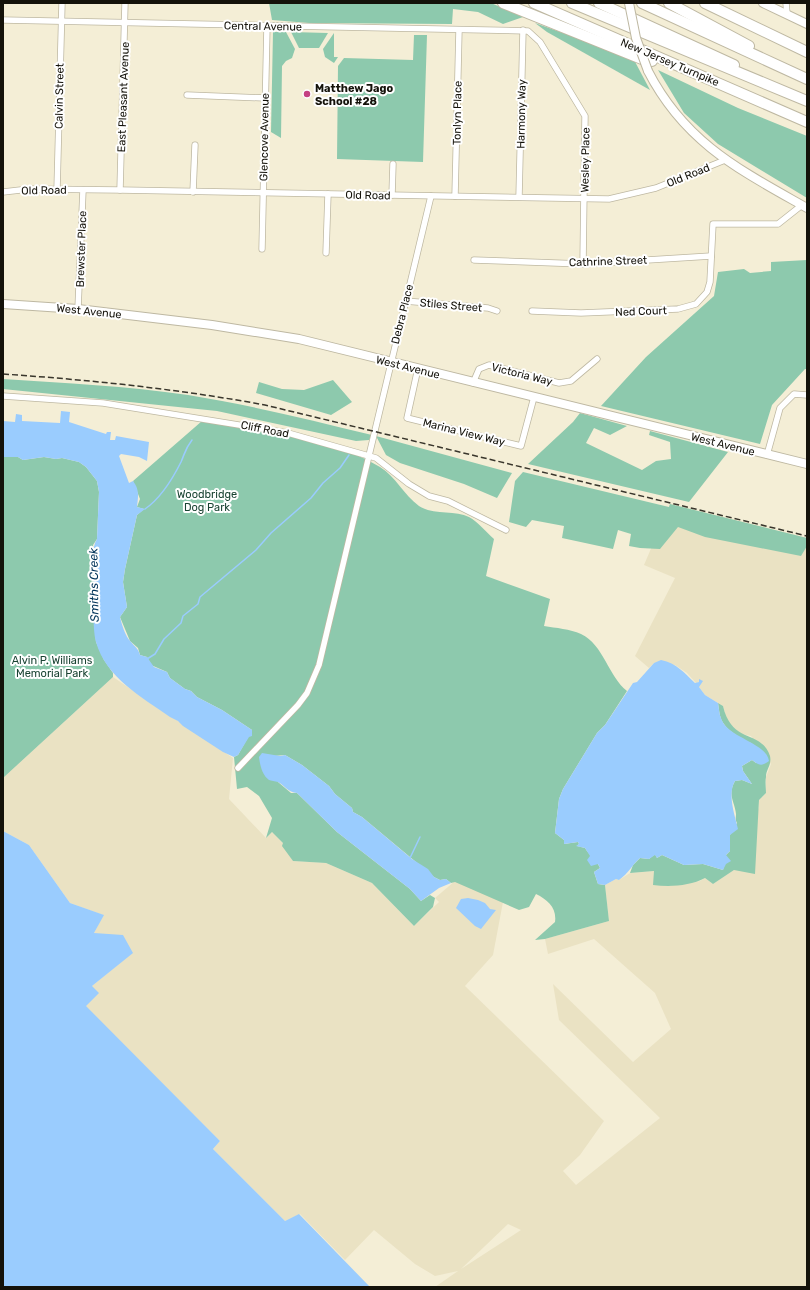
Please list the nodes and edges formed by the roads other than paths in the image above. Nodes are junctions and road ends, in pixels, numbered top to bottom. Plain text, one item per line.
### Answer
1 (62, 3) edge
2 (125, 3) edge
3 (503, 3) edge
4 (534, 3) edge
5 (572, 3) edge
6 (599, 3) edge
7 (629, 3) edge
8 (642, 3) edge
9 (669, 3) edge
10 (705, 3) edge
11 (763, 3) edge
12 (786, 3) edge
13 (787, 14) junction
14 (3, 20) edge
15 (61, 22) junction
16 (126, 24) junction
17 (807, 24) edge
18 (267, 26) junction
19 (459, 30) junction
20 (523, 30) junction
21 (807, 52) edge
22 (670, 62) junction
23 (805, 78) edge
24 (187, 95) dead end
25 (265, 98) junction
26 (807, 98) edge
27 (807, 101) edge
28 (807, 122) edge
29 (194, 146) dead end
30 (726, 160) junction
31 (393, 164) dead end
32 (57, 190) junction
33 (84, 190) junction
34 (120, 190) junction
35 (3, 192) edge
36 (193, 192) junction
37 (263, 194) junction
38 (328, 194) junction
39 (392, 195) junction
40 (431, 196) junction
41 (455, 196) junction
42 (519, 197) junction
43 (584, 199) junction
44 (805, 207) edge
45 (262, 249) dead end
46 (326, 253) dead end
47 (711, 256) junction
48 (474, 260) dead end
49 (583, 264) junction
50 (406, 301) junction
51 (3, 304) edge
52 (78, 309) junction
53 (497, 311) dead end
54 (532, 311) dead end
55 (597, 359) dead end
56 (390, 362) junction
57 (418, 368) junction
58 (473, 383) junction
59 (807, 395) edge
60 (3, 396) edge
61 (534, 397) junction
62 (369, 455) junction
63 (767, 455) junction
64 (807, 464) edge
65 (506, 530) dead end
66 (238, 768) dead end

1 - 15 street, Calvin Street
2 - 16 street, East Pleasant Avenue
3 - 22 highway
4 - 22 highway, New Jersey Turnpike
5 - 27 highway
6 - 26 highway, New Jersey Turnpike
7 - 30 street, bridge
8 - 23 highway
9 - 23 highway
10 - 21 highway
11 - 13 street
12 - 13 street
13 - 17 street
14 - 15 street, Central Avenue
15 - 16 street, Central Avenue
15 - 32 street, Calvin Street
16 - 18 street, Central Avenue
16 - 34 street, East Pleasant Avenue
18 - 19 street, Central Avenue
18 - 25 street, Glencove Avenue
19 - 20 street, Central Avenue
19 - 41 street, Tonlyn Place
20 - 42 street, Harmony Way
20 - 43 street, Wesley Place
22 - 28 highway, New Jersey Turnpike
24 - 25 street
25 - 37 street, Glencove Avenue
29 - 36 street
30 - 43 street, Old Road
30 - 44 street
31 - 39 street
32 - 33 street, Old Road
32 - 35 street, Old Road
33 - 34 street, Old Road
33 - 52 street, Brewster Place
34 - 36 street, Old Road
36 - 37 street, Old Road
37 - 38 street, Old Road
37 - 45 street, Glencove Avenue
38 - 39 street, Old Road
38 - 46 street
39 - 40 street, Old Road
40 - 41 street, Old Road
40 - 50 street, Debra Place
41 - 42 street, Old Road
42 - 43 street, Old Road
43 - 49 street, Wesley Place
44 - 47 street
47 - 49 street, Cathrine Street
47 - 54 street, Ned Court
48 - 49 street, Cathrine Street
50 - 53 street, Stiles Street
50 - 56 street, Debra Place
51 - 52 street, West Avenue
52 - 56 street, West Avenue
55 - 58 street, Victoria Way
56 - 57 street, West Avenue
56 - 62 street, Debra Place
57 - 58 street, West Avenue
57 - 61 street, Marina View Way
58 - 61 street, West Avenue
59 - 63 street
60 - 62 street, Cliff Road
61 - 63 street, West Avenue
62 - 65 street, Cliff Road
62 - 66 street, Debra Place
63 - 64 street, West Avenue

